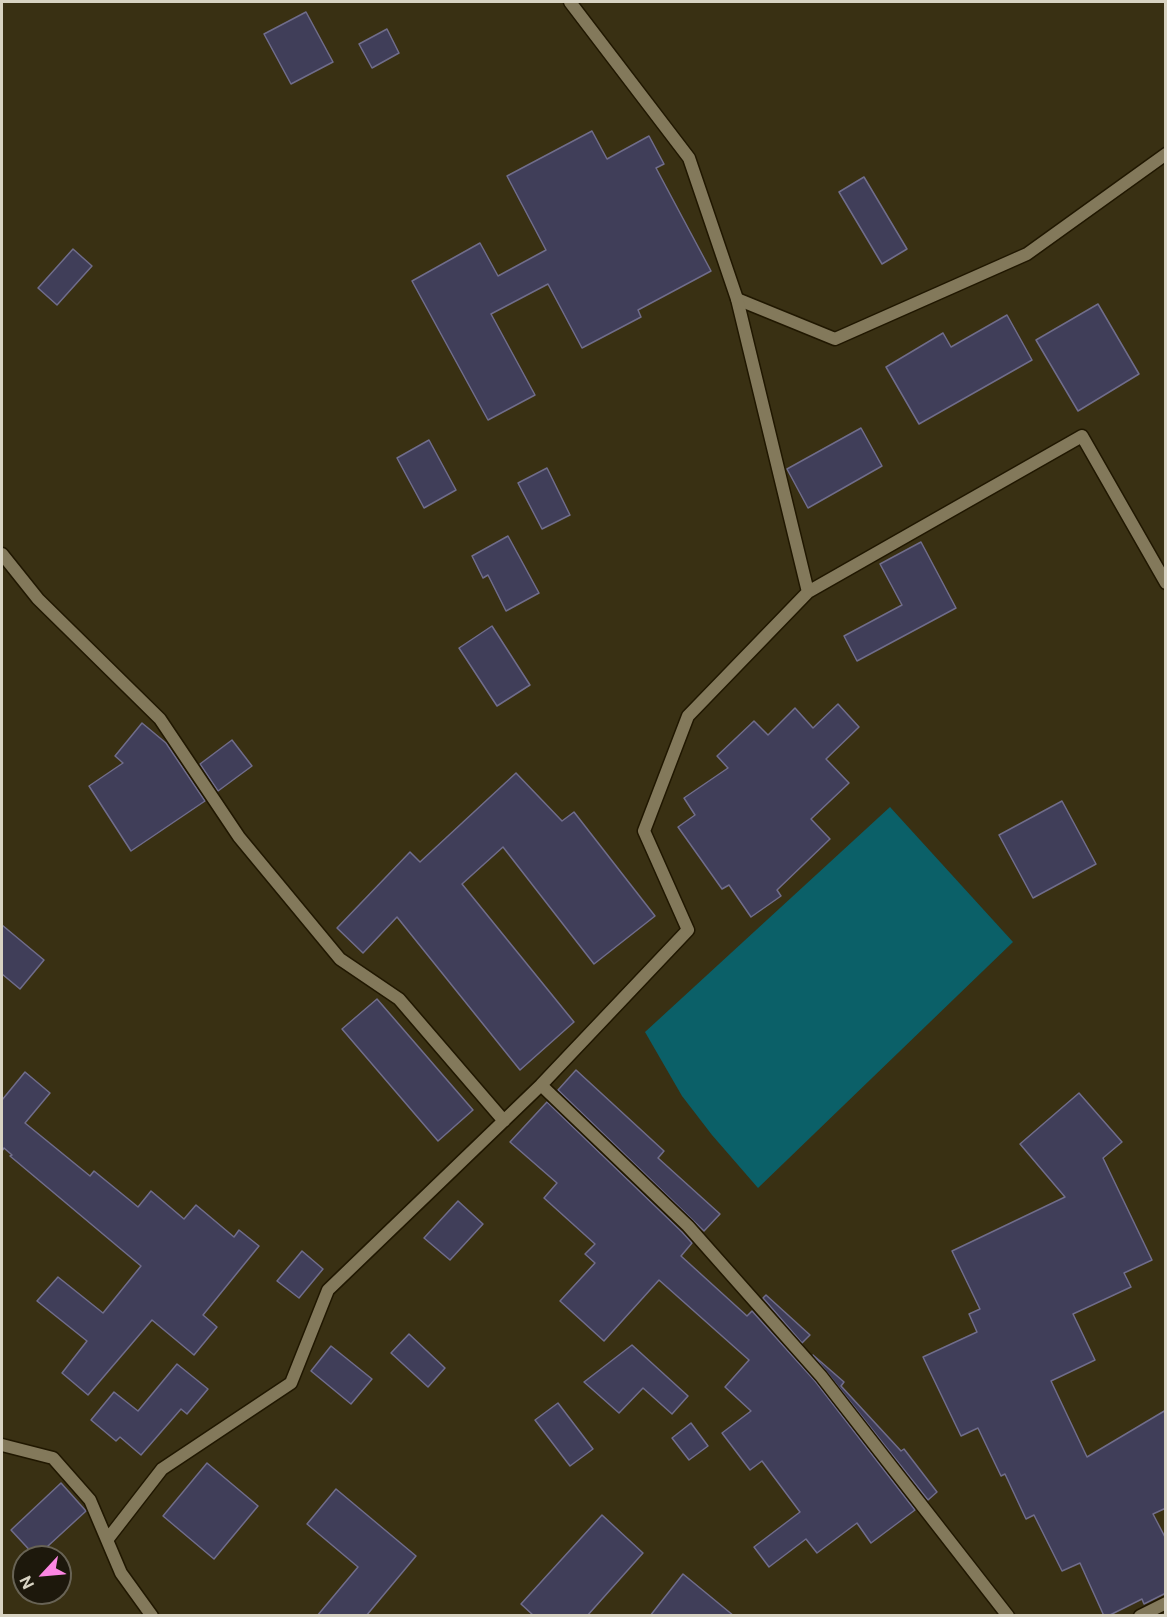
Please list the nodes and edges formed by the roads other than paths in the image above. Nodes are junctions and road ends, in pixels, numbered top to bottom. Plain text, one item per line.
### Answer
1 (570, 2) edge
2 (1166, 154) edge
3 (737, 299) junction
4 (2, 554) edge
5 (1166, 583) edge
6 (808, 592) junction
7 (541, 1085) junction
8 (504, 1121) junction
9 (2, 1445) edge
10 (107, 1540) junction
11 (1166, 1603) edge
12 (152, 1616) edge
13 (1008, 1616) edge
14 (1140, 1616) edge

1 - 3 street
2 - 3 street
3 - 6 street
4 - 8 street
5 - 6 street
6 - 7 street
7 - 8 street
7 - 13 street
8 - 10 street
9 - 10 street
10 - 12 street
11 - 14 street

